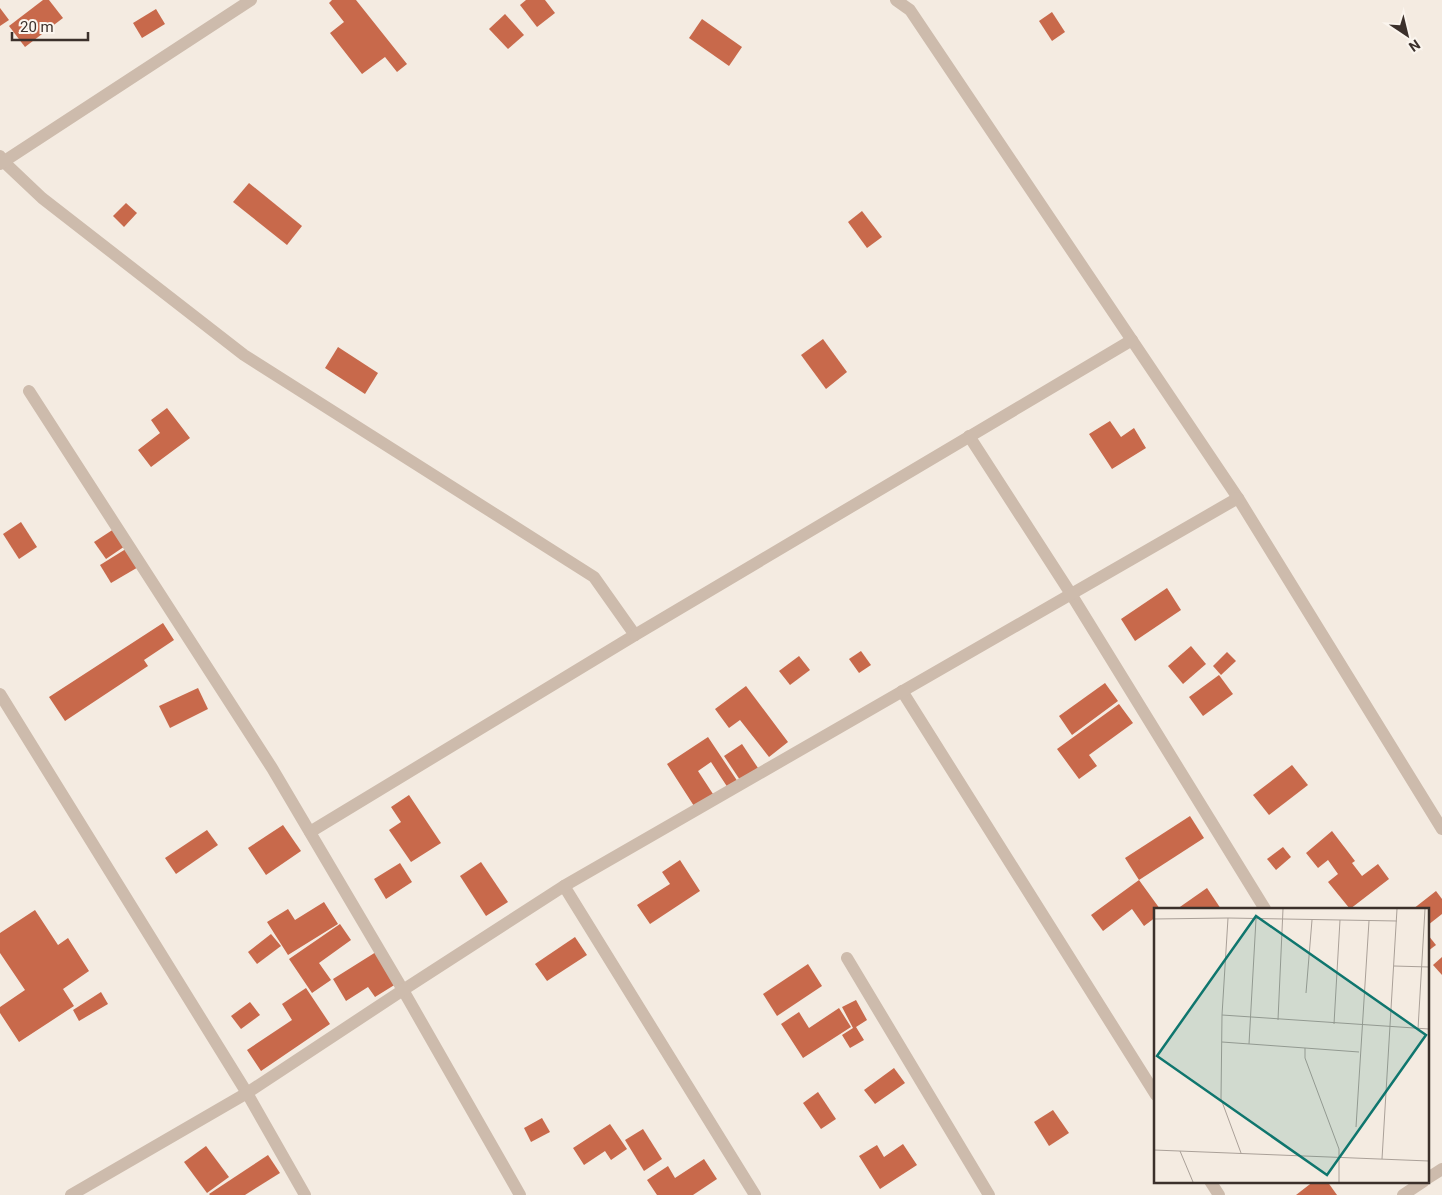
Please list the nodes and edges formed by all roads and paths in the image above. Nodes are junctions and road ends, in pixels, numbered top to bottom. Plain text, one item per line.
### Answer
1 (251, 0) edge
2 (896, 0) edge
3 (1, 160) edge
4 (1132, 340) junction
5 (29, 391) dead end
6 (969, 436) junction
7 (1238, 498) junction
8 (1071, 594) junction
9 (635, 635) junction
10 (902, 691) junction
11 (0, 694) edge
12 (1442, 829) edge
13 (310, 832) junction
14 (564, 886) junction
15 (1264, 908) edge
16 (847, 958) dead end
17 (403, 990) junction
18 (1154, 1092) edge
19 (247, 1093) junction
20 (1442, 1169) edge
21 (1430, 1176) edge
22 (1211, 1182) edge
23 (1421, 1182) edge
24 (71, 1195) edge
25 (305, 1195) edge
26 (520, 1195) edge
27 (756, 1195) edge
28 (989, 1195) edge
29 (1219, 1195) edge
30 (1403, 1195) edge

1 - 3 street
2 - 4 street
3 - 9 street
4 - 6 street
4 - 7 street
5 - 13 street
6 - 8 street
6 - 9 street
7 - 8 street
7 - 12 street
8 - 10 street
8 - 15 street
9 - 13 street
10 - 14 street
10 - 18 street
11 - 19 street
13 - 17 street
14 - 17 street
14 - 27 street
16 - 28 street
17 - 19 street
17 - 26 street
19 - 24 street
19 - 25 street
20 - 21 street
22 - 29 street
23 - 30 street

